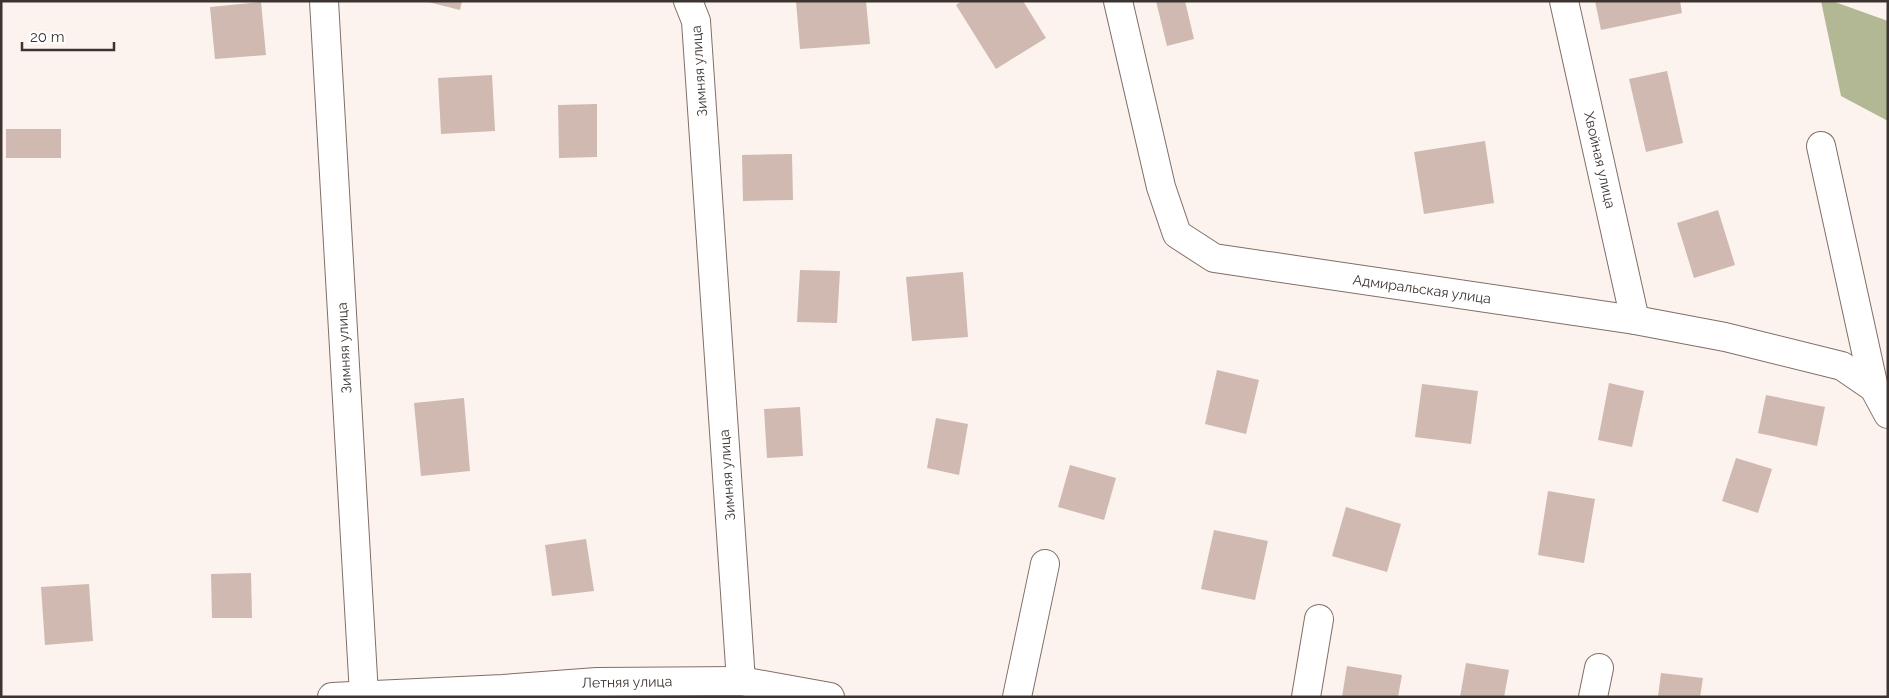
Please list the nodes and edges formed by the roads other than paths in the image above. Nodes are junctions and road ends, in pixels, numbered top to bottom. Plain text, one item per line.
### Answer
1 (324, 1) edge
2 (688, 1) edge
3 (1118, 1) edge
4 (1564, 1) edge
5 (1820, 146) dead end
6 (1635, 320) junction
7 (1874, 388) junction
8 (1888, 414) edge
9 (1045, 564) dead end
10 (1319, 619) dead end
11 (1599, 668) dead end
12 (741, 681) junction
13 (502, 693) edge
14 (364, 695) junction
15 (332, 697) edge
16 (830, 697) edge
17 (1017, 697) edge
18 (1306, 697) edge
19 (1593, 697) edge

1 - 14 street, Зимняя улица
2 - 12 street, Зимняя улица
3 - 6 street, Адмиральская улица
4 - 6 street, Хвойная улица
5 - 7 street
6 - 7 street, Адмиральская улица
7 - 8 street, Адмиральская улица
9 - 17 street
10 - 18 street
11 - 19 street
12 - 13 street, Летняя улица
12 - 16 street, Летняя улица
13 - 14 street, Летняя улица
14 - 15 street, Летняя улица

